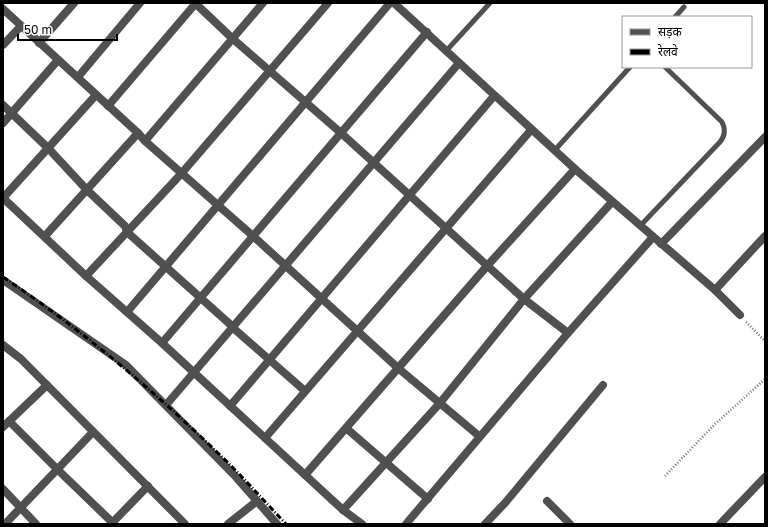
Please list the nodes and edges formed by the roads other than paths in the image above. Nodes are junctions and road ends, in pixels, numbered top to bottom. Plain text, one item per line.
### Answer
1 (74, 3) edge
2 (140, 3) edge
3 (196, 3) edge
4 (263, 3) edge
5 (328, 3) edge
6 (390, 3) edge
7 (394, 3) edge
8 (490, 3) edge
9 (684, 6) dead end
10 (3, 9) edge
11 (676, 16) edge
12 (21, 26) junction
13 (427, 32) junction
14 (232, 39) junction
15 (39, 44) junction
16 (3, 45) edge
17 (446, 51) junction
18 (58, 60) junction
19 (459, 63) junction
20 (629, 68) edge
21 (666, 68) edge
22 (270, 72) junction
23 (78, 77) junction
24 (96, 95) junction
25 (494, 96) junction
26 (305, 102) junction
27 (3, 105) edge
28 (108, 106) junction
29 (12, 113) junction
30 (3, 123) edge
31 (531, 130) junction
32 (138, 133) junction
33 (341, 133) junction
34 (765, 137) edge
35 (145, 141) junction
36 (48, 148) junction
37 (554, 151) junction
38 (373, 163) junction
39 (575, 169) junction
40 (181, 174) junction
41 (87, 190) junction
42 (409, 196) junction
43 (3, 198) edge
44 (612, 202) junction
45 (217, 206) junction
46 (640, 226) junction
47 (446, 228) junction
48 (127, 232) junction
49 (45, 236) junction
50 (253, 236) junction
51 (765, 236) edge
52 (653, 237) junction
53 (661, 244) junction
54 (166, 266) junction
55 (284, 266) junction
56 (487, 266) junction
57 (86, 276) junction
58 (3, 280) edge
59 (715, 290) junction
60 (200, 297) junction
61 (321, 299) junction
62 (524, 299) junction
63 (127, 312) junction
64 (740, 315) road end
65 (232, 327) junction
66 (357, 331) junction
67 (568, 333) junction
68 (162, 343) junction
69 (3, 345) edge
70 (269, 360) junction
71 (398, 368) junction
72 (193, 372) junction
73 (47, 385) junction
74 (603, 385) dead end
75 (305, 391) junction
76 (440, 403) junction
77 (166, 405) junction
78 (230, 406) junction
79 (9, 421) junction
80 (3, 427) edge
81 (346, 428) junction
82 (93, 432) junction
83 (479, 436) junction
84 (265, 438) junction
85 (386, 462) junction
86 (57, 469) junction
87 (305, 475) junction
88 (765, 477) edge
89 (148, 486) junction
90 (3, 489) edge
91 (428, 499) junction
92 (257, 501) junction
93 (547, 501) dead end
94 (20, 508) junction
95 (343, 510) junction
96 (113, 523) edge
97 (4, 524) edge
98 (36, 524) edge
99 (185, 524) edge
100 (228, 524) edge
101 (277, 524) edge
102 (362, 524) edge
103 (406, 524) edge
104 (485, 524) edge
105 (570, 524) edge
106 (720, 524) edge

1 - 15 street
2 - 23 street
3 - 14 street
3 - 28 street
4 - 14 street
5 - 22 street
6 - 26 street
7 - 13 street
8 - 17 lane
9 - 11 lane
10 - 12 street
12 - 15 street
12 - 16 street
13 - 17 street
13 - 33 street
14 - 22 street
14 - 35 street
15 - 18 street
17 - 19 street
18 - 23 street
18 - 29 street
19 - 25 street
19 - 38 street
20 - 37 lane
21 - 46 lane
22 - 26 street
22 - 40 street
23 - 24 street
24 - 28 street
24 - 36 street
25 - 31 street
25 - 42 street
26 - 33 street
26 - 45 street
27 - 29 street
28 - 32 street
29 - 30 street
29 - 36 street
31 - 37 street
31 - 47 street
32 - 35 street
32 - 41 street
33 - 38 street
33 - 50 street
34 - 53 street
35 - 40 street
36 - 41 street
36 - 43 street
37 - 39 street
38 - 42 street
38 - 55 street
39 - 44 street
39 - 56 street
40 - 45 street
40 - 48 street
41 - 48 street
41 - 49 street
42 - 47 street
42 - 61 street
43 - 49 street
44 - 46 street
44 - 62 street
45 - 50 street
45 - 54 street
46 - 52 street
47 - 56 street
47 - 66 street
48 - 54 street
48 - 57 street
49 - 57 street
50 - 55 street
50 - 60 street
51 - 59 street
52 - 53 street
52 - 67 street
53 - 59 street
54 - 60 street
54 - 63 street
55 - 61 street
55 - 65 street
56 - 62 street
56 - 71 street
57 - 63 street
58 - 77 street
59 - 64 street
60 - 65 street
60 - 68 street
61 - 66 street
61 - 70 street
62 - 67 street
62 - 76 street
63 - 68 street
65 - 70 street
65 - 72 street
66 - 71 street
66 - 75 street
67 - 83 street
68 - 72 street
69 - 73 street
70 - 75 street
70 - 78 street
71 - 76 street
71 - 81 street
72 - 77 street
72 - 78 street
73 - 79 street
73 - 82 street
74 - 104 street
75 - 84 street
76 - 83 street
76 - 85 street
77 - 92 street
78 - 84 street
79 - 80 street
79 - 86 street
81 - 85 street
81 - 87 street
82 - 86 street
82 - 89 street
83 - 91 street
84 - 87 street
85 - 91 street
85 - 95 street
86 - 94 street
86 - 96 street
87 - 95 street
88 - 106 street
89 - 96 street
89 - 99 street
90 - 94 street
91 - 103 street
92 - 100 street
92 - 101 street
93 - 105 street
94 - 97 street
94 - 98 street
95 - 102 street

